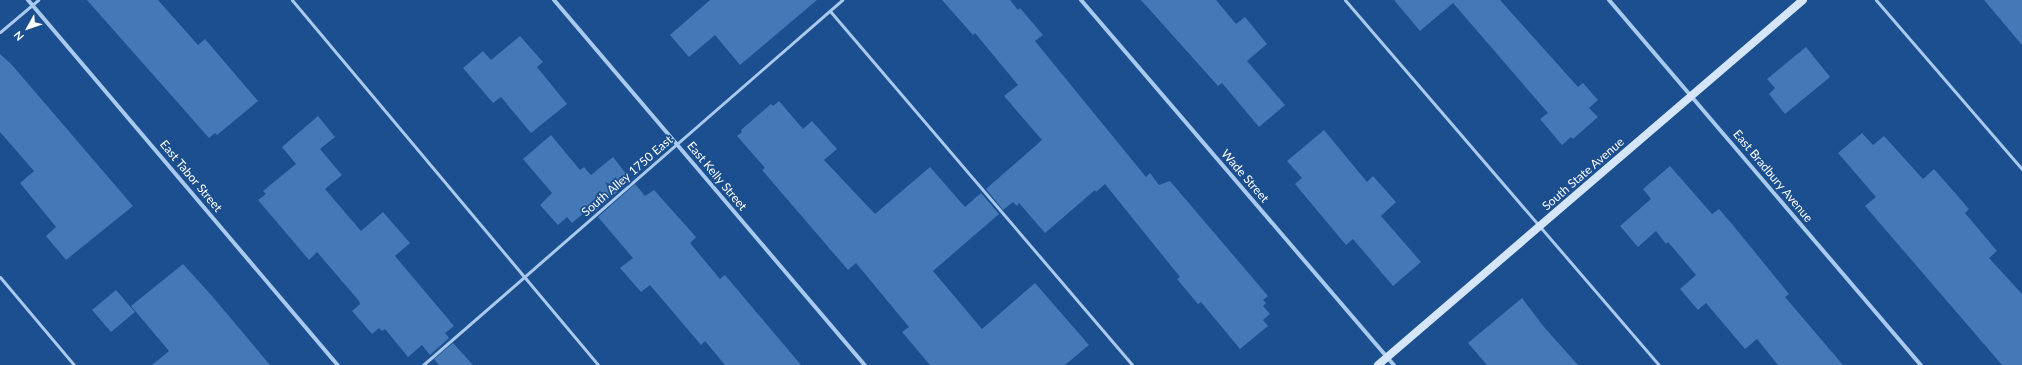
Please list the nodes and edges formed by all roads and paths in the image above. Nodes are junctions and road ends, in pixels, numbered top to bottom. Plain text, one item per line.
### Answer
1 (28, 0) edge
2 (38, 0) edge
3 (292, 0) edge
4 (554, 0) edge
5 (842, 0) edge
6 (1081, 0) edge
7 (1345, 0) edge
8 (1610, 0) edge
9 (1803, 0) edge
10 (1876, 0) edge
11 (32, 5) junction
12 (830, 10) junction
13 (0, 32) edge
14 (1691, 96) junction
15 (677, 144) junction
16 (2022, 169) edge
17 (1540, 226) junction
18 (0, 278) edge
19 (523, 278) junction
20 (1387, 358) junction
21 (74, 365) edge
22 (338, 365) edge
23 (423, 365) edge
24 (598, 365) edge
25 (865, 365) edge
26 (1132, 365) edge
27 (1378, 365) edge
28 (1394, 365) edge
29 (1659, 365) edge
30 (1921, 365) edge

1 - 11 street, East Tabor Street
2 - 11 lane
3 - 19 lane
4 - 15 street, East Kelly Street
5 - 12 lane, South Alley 1750 East
6 - 20 street, Wade Street
7 - 17 lane
8 - 14 street, East Bradbury Avenue
9 - 14 street, South State Avenue
10 - 16 lane
11 - 13 lane
11 - 22 street, East Tabor Street
12 - 15 lane, South Alley 1750 East
12 - 26 lane
14 - 17 street, South State Avenue
14 - 30 street, East Bradbury Avenue
15 - 19 lane, South Alley 1750 East
15 - 25 street, East Kelly Street
17 - 20 street, South State Avenue
17 - 29 lane
18 - 21 lane
19 - 23 lane, South Alley 1750 East
19 - 24 lane
20 - 27 street, South State Avenue
20 - 28 street, Wade Street

